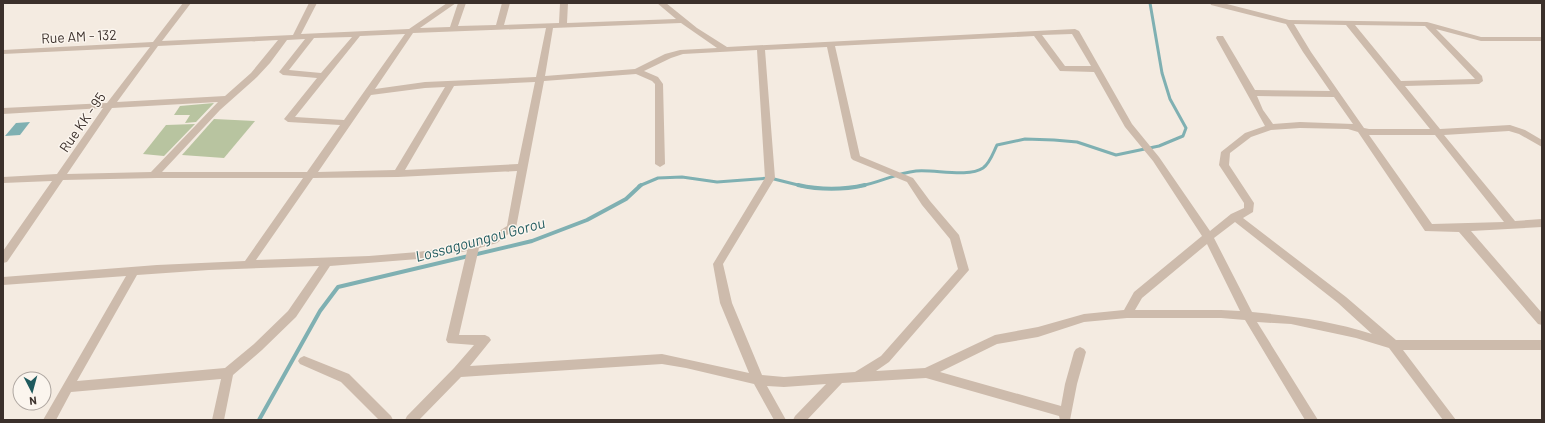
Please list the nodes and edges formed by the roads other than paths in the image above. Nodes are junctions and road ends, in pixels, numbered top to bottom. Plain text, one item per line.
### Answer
1 (187, 3) edge
2 (313, 3) edge
3 (452, 3) edge
4 (462, 3) edge
5 (506, 3) edge
6 (564, 3) edge
7 (661, 3) edge
8 (1214, 3) edge
9 (682, 21) junction
10 (1289, 22) junction
11 (1348, 22) junction
12 (1427, 24) junction
13 (550, 25) junction
14 (563, 25) junction
15 (499, 27) junction
16 (453, 29) junction
17 (412, 31) junction
18 (1036, 33) junction
19 (358, 34) junction
20 (296, 37) junction
21 (311, 37) junction
22 (284, 38) junction
23 (1220, 38) dead end
24 (1542, 39) edge
25 (157, 45) junction
26 (832, 45) junction
27 (761, 48) junction
28 (726, 50) junction
29 (3, 52) edge
30 (1097, 69) junction
31 (637, 71) junction
32 (324, 76) junction
33 (541, 79) junction
34 (451, 84) junction
35 (1399, 84) junction
36 (367, 93) junction
37 (1252, 93) junction
38 (1335, 94) junction
39 (227, 99) junction
40 (110, 106) junction
41 (3, 111) edge
42 (346, 123) junction
43 (1270, 127) junction
44 (1360, 130) junction
45 (1439, 132) junction
46 (1542, 144) edge
47 (660, 164) dead end
48 (522, 167) junction
49 (154, 174) junction
50 (398, 174) junction
51 (310, 175) junction
52 (62, 176) junction
53 (3, 180) edge
54 (1235, 217) junction
55 (1542, 223) edge
56 (1512, 224) junction
57 (1462, 228) junction
58 (1208, 236) junction
59 (474, 245) junction
60 (3, 259) edge
61 (328, 261) junction
62 (248, 264) junction
63 (134, 271) junction
64 (3, 281) edge
65 (1127, 314) junction
66 (1248, 316) junction
67 (1542, 320) edge
68 (1394, 345) junction
69 (1542, 345) edge
70 (1080, 352) dead end
71 (304, 360) dead end
72 (458, 372) junction
73 (228, 373) junction
74 (926, 373) junction
75 (856, 378) junction
76 (839, 379) junction
77 (758, 380) junction
78 (68, 387) junction
79 (1066, 417) edge
80 (49, 420) edge
81 (218, 420) edge
82 (387, 420) edge
83 (411, 420) edge
84 (780, 420) edge
85 (799, 420) edge
86 (1312, 420) edge
87 (1450, 420) edge

1 - 25 street, Rue KK - 95
2 - 20 street
3 - 17 street
4 - 16 street
5 - 15 street
6 - 14 street
7 - 9 street
8 - 10 street
9 - 14 street, Rue AM - 132
9 - 28 street
10 - 11 street
10 - 38 street
11 - 12 street
11 - 35 street
12 - 24 street
12 - 35 street
13 - 14 street, Rue AM - 132
13 - 15 street, Rue AM - 132
13 - 33 street
15 - 16 street, Rue AM - 132
16 - 17 street, Rue AM - 132
17 - 19 street, Rue AM - 132
17 - 36 street
18 - 26 street
18 - 30 street
18 - 30 street
19 - 21 street, Rue AM - 132
19 - 32 street
20 - 21 street, Rue AM - 132
20 - 22 street, Rue AM - 132
21 - 32 street
22 - 25 street, Rue AM - 132
22 - 39 street
23 - 37 street
25 - 29 street, Rue AM - 132
25 - 40 street, Rue KK - 95
26 - 27 street
26 - 75 street
27 - 28 street
27 - 77 street
28 - 31 street
30 - 58 street
31 - 33 street
31 - 47 street
32 - 42 street
33 - 34 street
33 - 48 street
34 - 36 street
34 - 50 street
35 - 45 street
36 - 42 street
37 - 38 street
37 - 43 street
38 - 44 street
39 - 40 street
39 - 49 street
40 - 41 street
40 - 52 street, Rue KK - 95
42 - 51 street
43 - 44 street
43 - 54 street
44 - 45 street
44 - 57 street
45 - 46 street
45 - 56 street
48 - 50 street
48 - 59 street
49 - 51 street
49 - 52 street
50 - 51 street
51 - 62 street
52 - 53 street
52 - 60 street, Rue KK - 95
54 - 58 street
54 - 68 street
55 - 56 street
56 - 57 street
57 - 67 street
58 - 65 street
58 - 66 street
59 - 61 street
59 - 72 street
61 - 62 street
61 - 73 street
62 - 63 street
63 - 64 street
63 - 78 street
65 - 66 street
65 - 74 street
66 - 68 street
66 - 86 street
68 - 69 street
68 - 87 street
70 - 79 street
71 - 82 street
72 - 77 street
72 - 83 street
73 - 78 street
73 - 81 street
74 - 75 street
74 - 79 street
75 - 76 street
76 - 77 street
76 - 85 street
77 - 84 street
78 - 80 street

